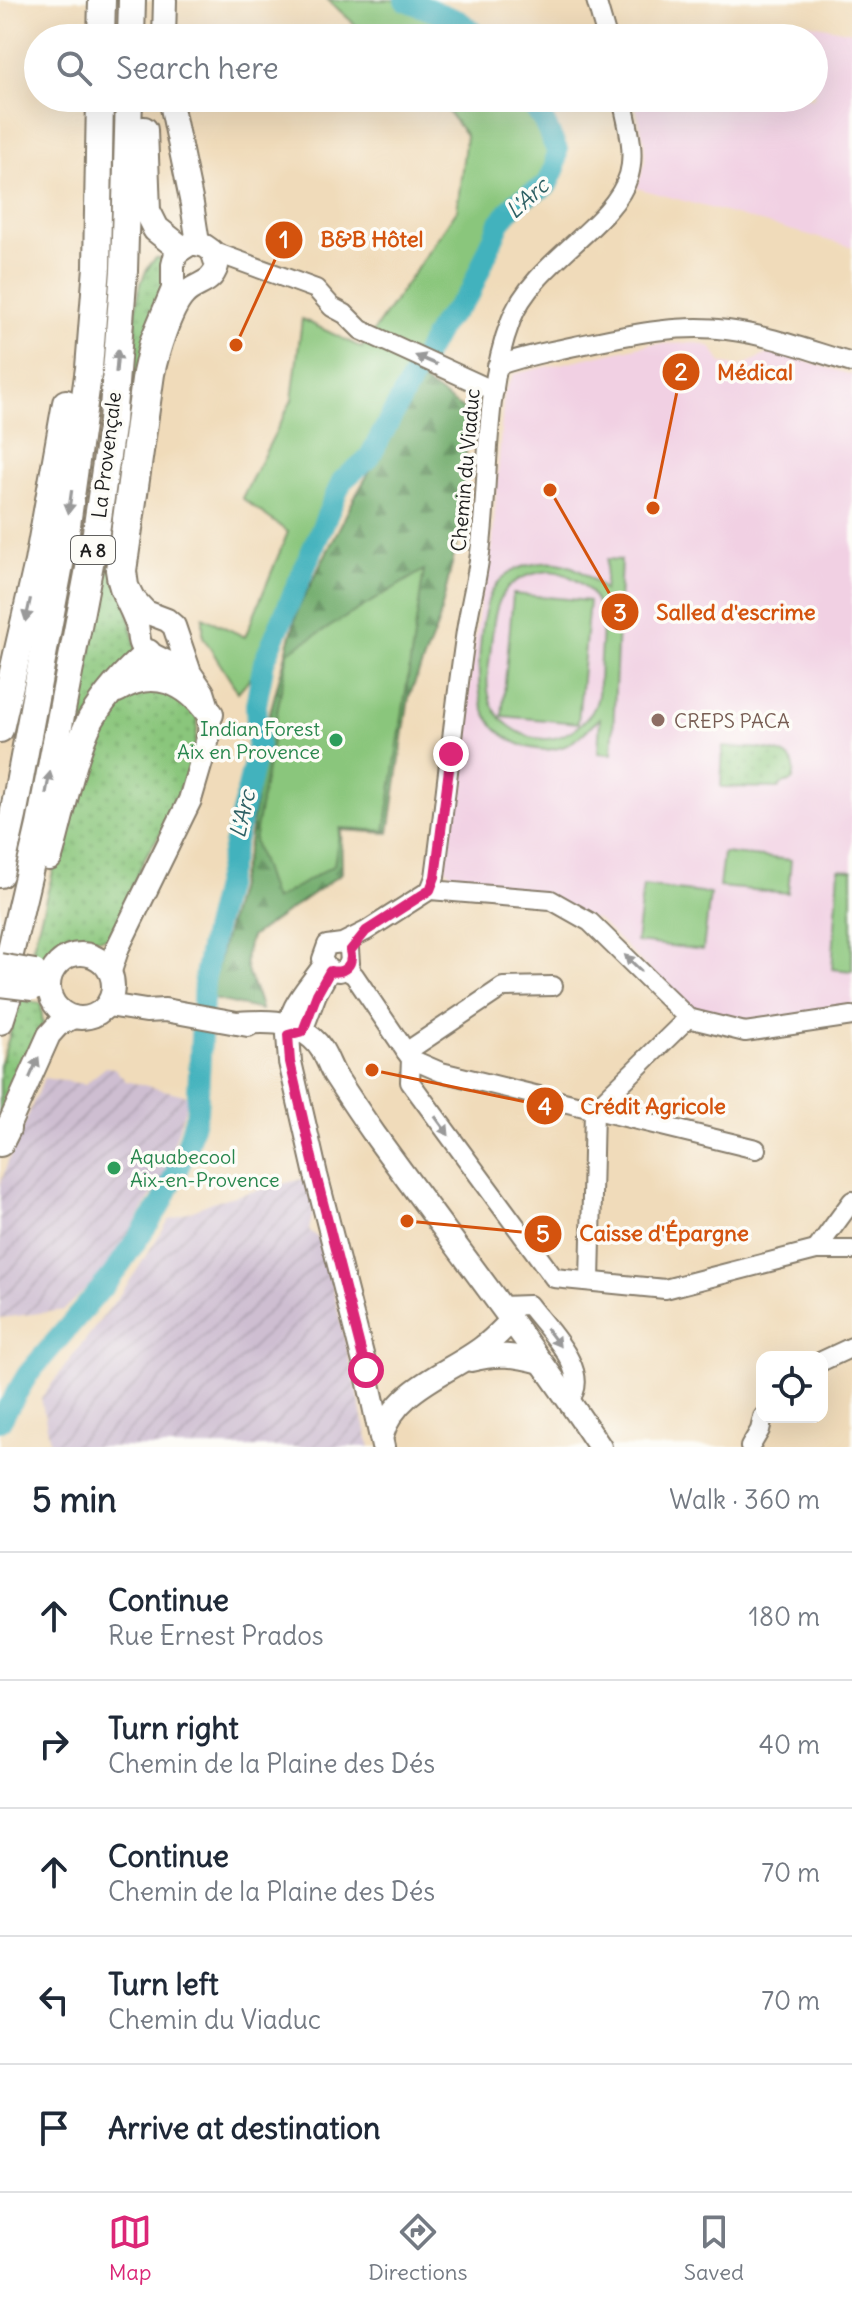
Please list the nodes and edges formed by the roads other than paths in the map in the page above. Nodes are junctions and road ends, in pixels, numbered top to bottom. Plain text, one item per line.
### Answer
1 (102, 0) edge
2 (132, 0) edge
3 (165, 0) edge
4 (596, 0) edge
5 (101, 24) edge
6 (133, 24) edge
7 (164, 24) edge
8 (603, 24) edge
9 (100, 112) edge
10 (129, 112) edge
11 (142, 112) edge
12 (173, 112) edge
13 (625, 112) edge
14 (100, 146) junction
15 (191, 253) junction
16 (200, 286) junction
17 (852, 363) edge
18 (497, 366) junction
19 (494, 391) junction
20 (162, 618) junction
21 (177, 636) junction
22 (149, 648) junction
23 (190, 673) junction
24 (110, 693) junction
25 (210, 714) junction
26 (0, 729) edge
27 (0, 874) edge
28 (430, 890) junction
29 (346, 947) junction
30 (0, 965) edge
31 (113, 967) junction
32 (333, 968) junction
33 (42, 980) junction
34 (0, 985) edge
35 (553, 986) dead end
36 (0, 995) edge
37 (136, 999) junction
38 (165, 1010) junction
39 (852, 1016) edge
40 (73, 1017) junction
41 (688, 1018) junction
42 (0, 1021) edge
43 (245, 1025) junction
44 (292, 1030) junction
45 (409, 1055) junction
46 (290, 1062) junction
47 (594, 1110) junction
48 (2, 1141) edge
49 (756, 1149) dead end
50 (852, 1201) edge
51 (816, 1250) junction
52 (852, 1250) edge
53 (590, 1281) junction
54 (506, 1314) junction
55 (852, 1347) edge
56 (828, 1358) edge
57 (541, 1362) junction
58 (457, 1364) junction
59 (366, 1370) junction
60 (410, 1395) junction
61 (569, 1400) junction
62 (762, 1423) edge
63 (388, 1442) edge
64 (600, 1447) edge
65 (750, 1447) edge

1 - 5 highway
2 - 6 highway
3 - 7 main road
4 - 8 street
9 - 14 highway, La Provençale / A 8
36 -> 10 highway, La Provençale / A 8
11 - 15 highway
12 - 15 main road
13 - 18 street, Chemin du Viaduc
14 -> 26 highway
14 -> 27 highway, La Provençale / A 8
15 - 16 main road
15 - 16 main road
19 -> 15 street
15 - 22 main road
16 - 20 main road
17 - 18 street
18 - 19 street, Chemin du Viaduc
19 - 28 street, Chemin du Viaduc
20 - 21 main road
20 - 22 main road
21 - 22 main road
21 - 23 main road
22 - 23 main road
22 - 24 highway
23 - 25 main road
24 - 25 highway
24 - 42 highway
25 - 31 main road
28 - 29 street
41 -> 28 street
29 - 32 street
29 - 32 street
30 - 33 main road, bridge
31 - 33 main road
31 - 37 main road
31 - 37 main road
31 - 38 main road
31 - 40 main road
32 - 44 street
32 - 45 street
33 - 34 main road, bridge
33 - 40 main road
35 - 45 street
37 - 38 main road
38 - 43 main road
39 - 41 street
48 -> 40 main road
41 - 47 street
43 - 44 main road
43 - 46 main road
44 - 46 main road
44 - 54 main road
45 - 47 street
45 -> 53 street
46 - 59 main road
47 - 49 street
47 - 53 street
50 - 51 street
51 - 52 street
51 - 53 street
54 - 57 main road
54 - 58 main road
54 -> 61 street
55 - 56 street
57 - 58 main road
57 - 61 main road
58 - 60 main road
59 - 60 main road
59 - 63 main road
60 - 63 main road
61 - 64 main road
62 - 65 street

